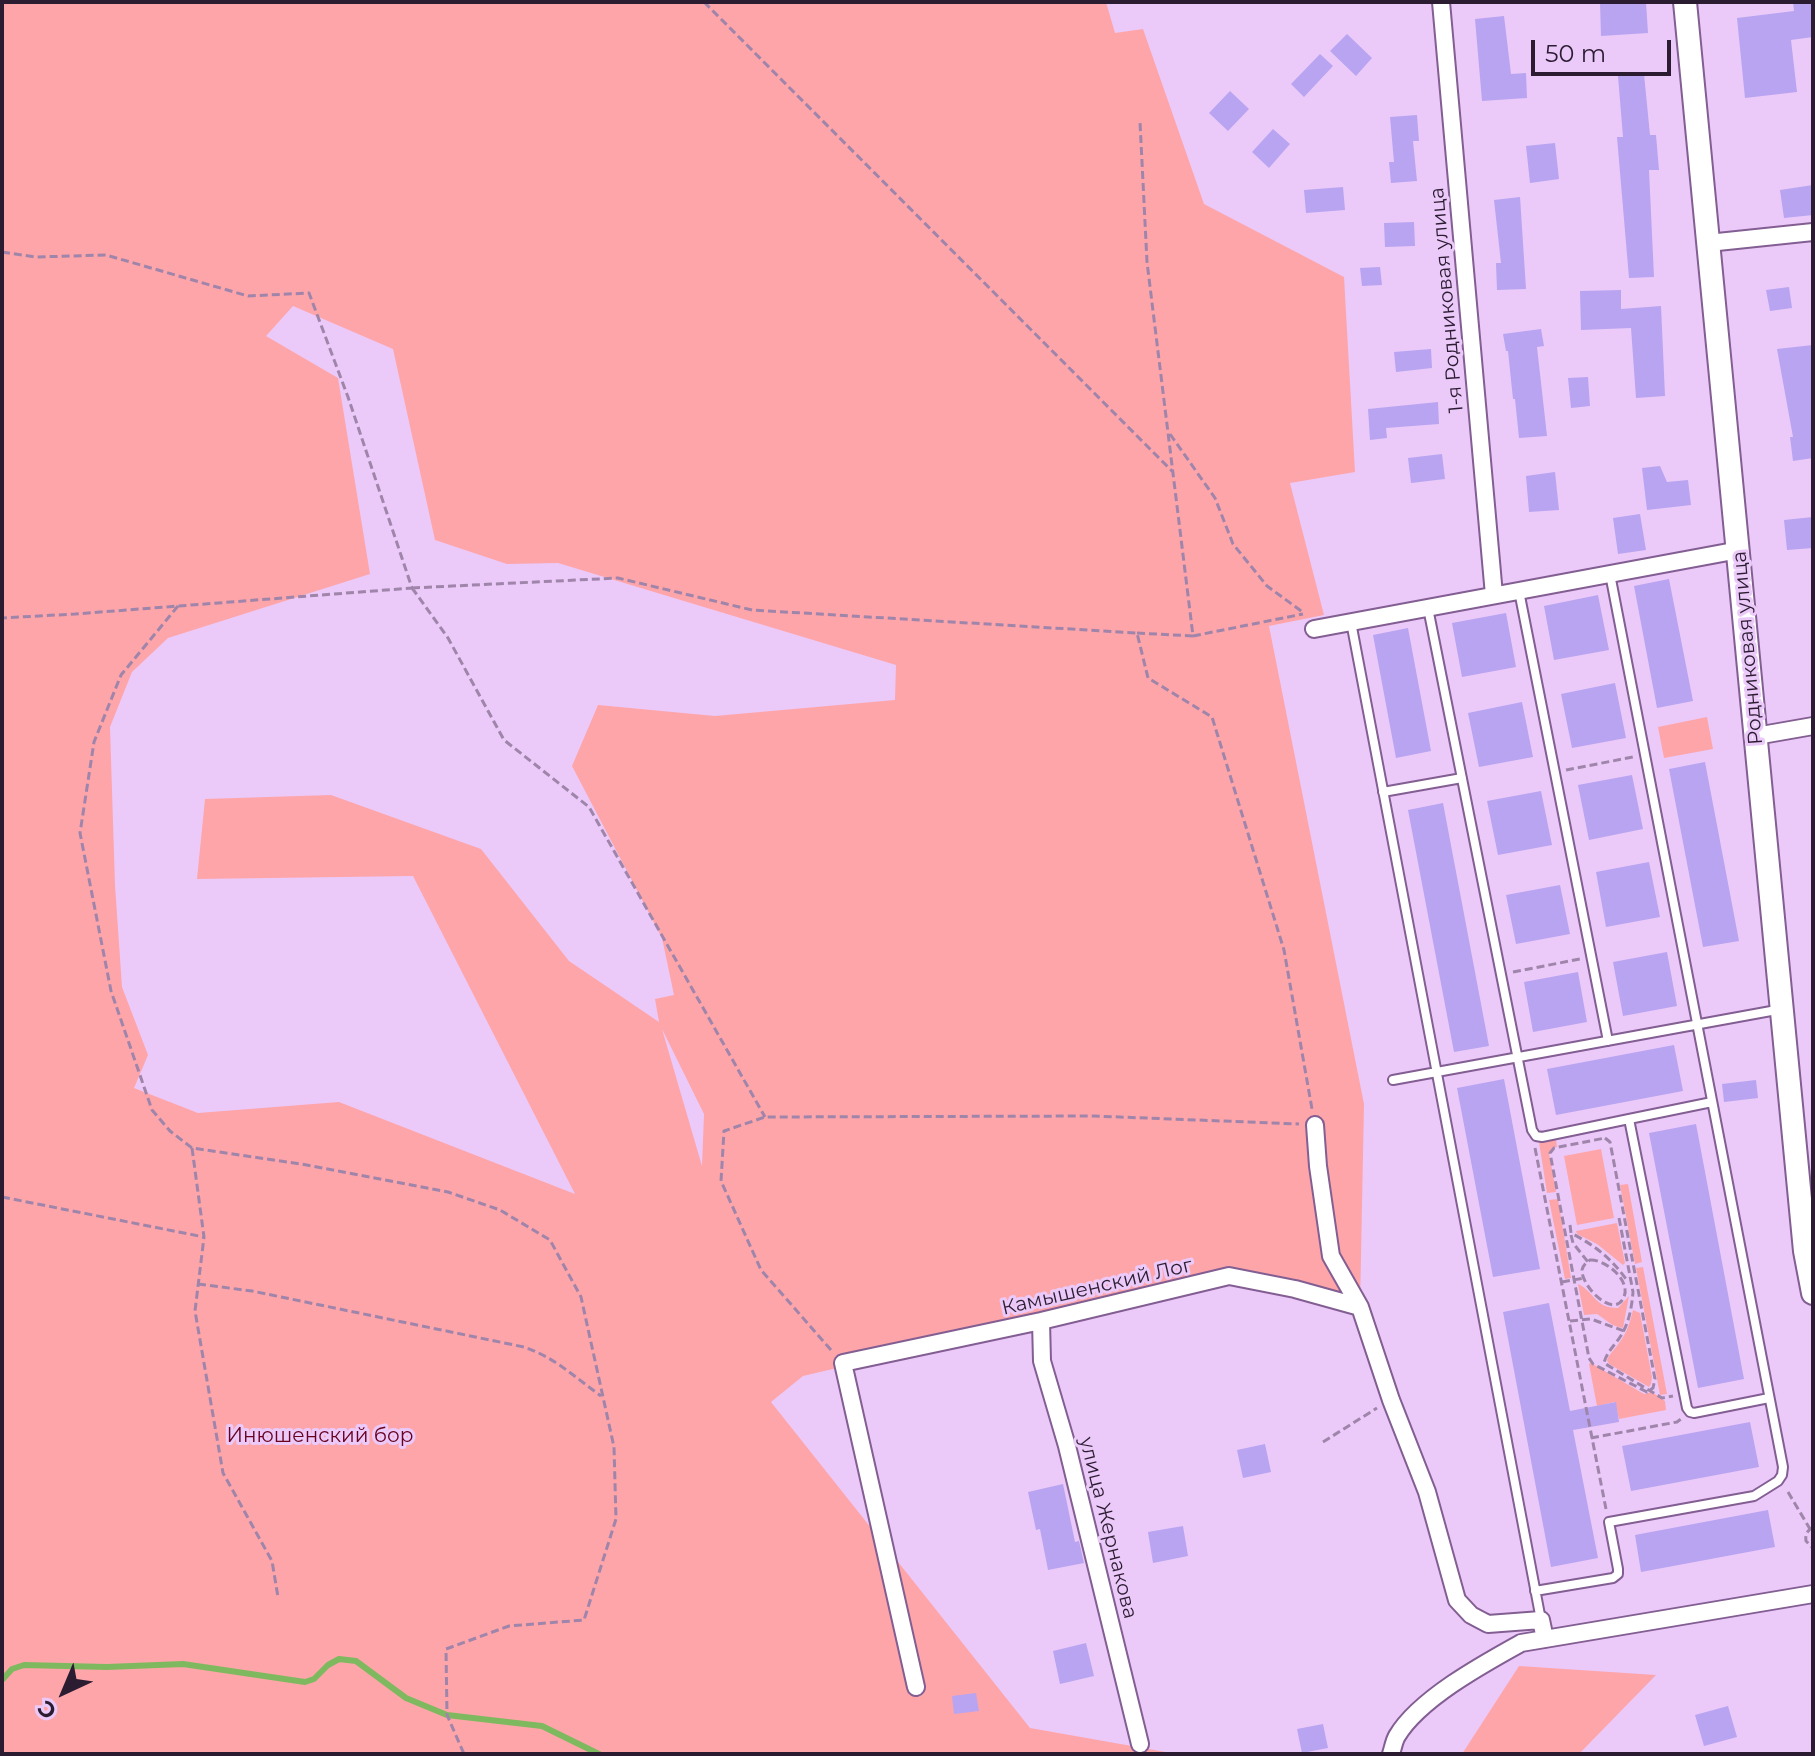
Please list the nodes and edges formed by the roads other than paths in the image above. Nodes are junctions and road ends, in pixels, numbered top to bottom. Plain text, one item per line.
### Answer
1 (1441, 2) edge
2 (1685, 2) edge
3 (1813, 232) edge
4 (1708, 243) junction
5 (1739, 550) junction
6 (1610, 574) junction
7 (1519, 591) junction
8 (1494, 595) junction
9 (1428, 608) junction
10 (1351, 622) junction
11 (1314, 630) dead end
12 (1813, 726) edge
13 (1756, 736) junction
14 (1462, 778) junction
15 (1383, 792) junction
16 (1782, 1009) junction
17 (1697, 1024) junction
18 (1608, 1041) junction
19 (1517, 1057) junction
20 (1436, 1072) junction
21 (1393, 1080) dead end
22 (1712, 1102) junction
23 (1629, 1119) junction
24 (1315, 1125) road end
25 (1813, 1293) edge
26 (1360, 1307) junction
27 (1041, 1321) junction
28 (1769, 1398) junction
29 (1535, 1591) junction
30 (1813, 1594) edge
31 (1541, 1620) junction
32 (1545, 1639) junction
33 (916, 1687) dead end
34 (1140, 1744) dead end
35 (1391, 1754) edge

1 - 8 street, 1-я Родниковая улица
2 - 4 street, Родниковая улица
3 - 4 street
4 - 5 street, Родниковая улица
5 - 6 street
5 - 13 street, Родниковая улица
6 - 7 street
6 - 17 lane
7 - 8 street
7 - 18 lane
8 - 9 street
9 - 10 street
9 - 14 lane
10 - 11 street
10 - 15 lane
12 - 13 street
13 - 16 street, Родниковая улица
14 - 15 lane
14 - 19 lane
15 - 20 lane
16 - 17 lane
16 - 25 street, Родниковая улица
17 - 18 lane
17 - 22 lane
18 - 19 lane
19 - 20 lane
19 - 23 lane
20 - 21 lane
20 - 29 lane
22 - 23 lane
22 - 28 lane
23 - 28 lane
24 - 26 street
26 - 27 street, Камышенский Лог
26 - 31 street
27 - 33 street, Камышенский Лог
27 - 34 street, улица Жернакова
28 - 29 lane
29 - 31 lane
30 - 32 street
31 - 32 street
32 - 35 street

